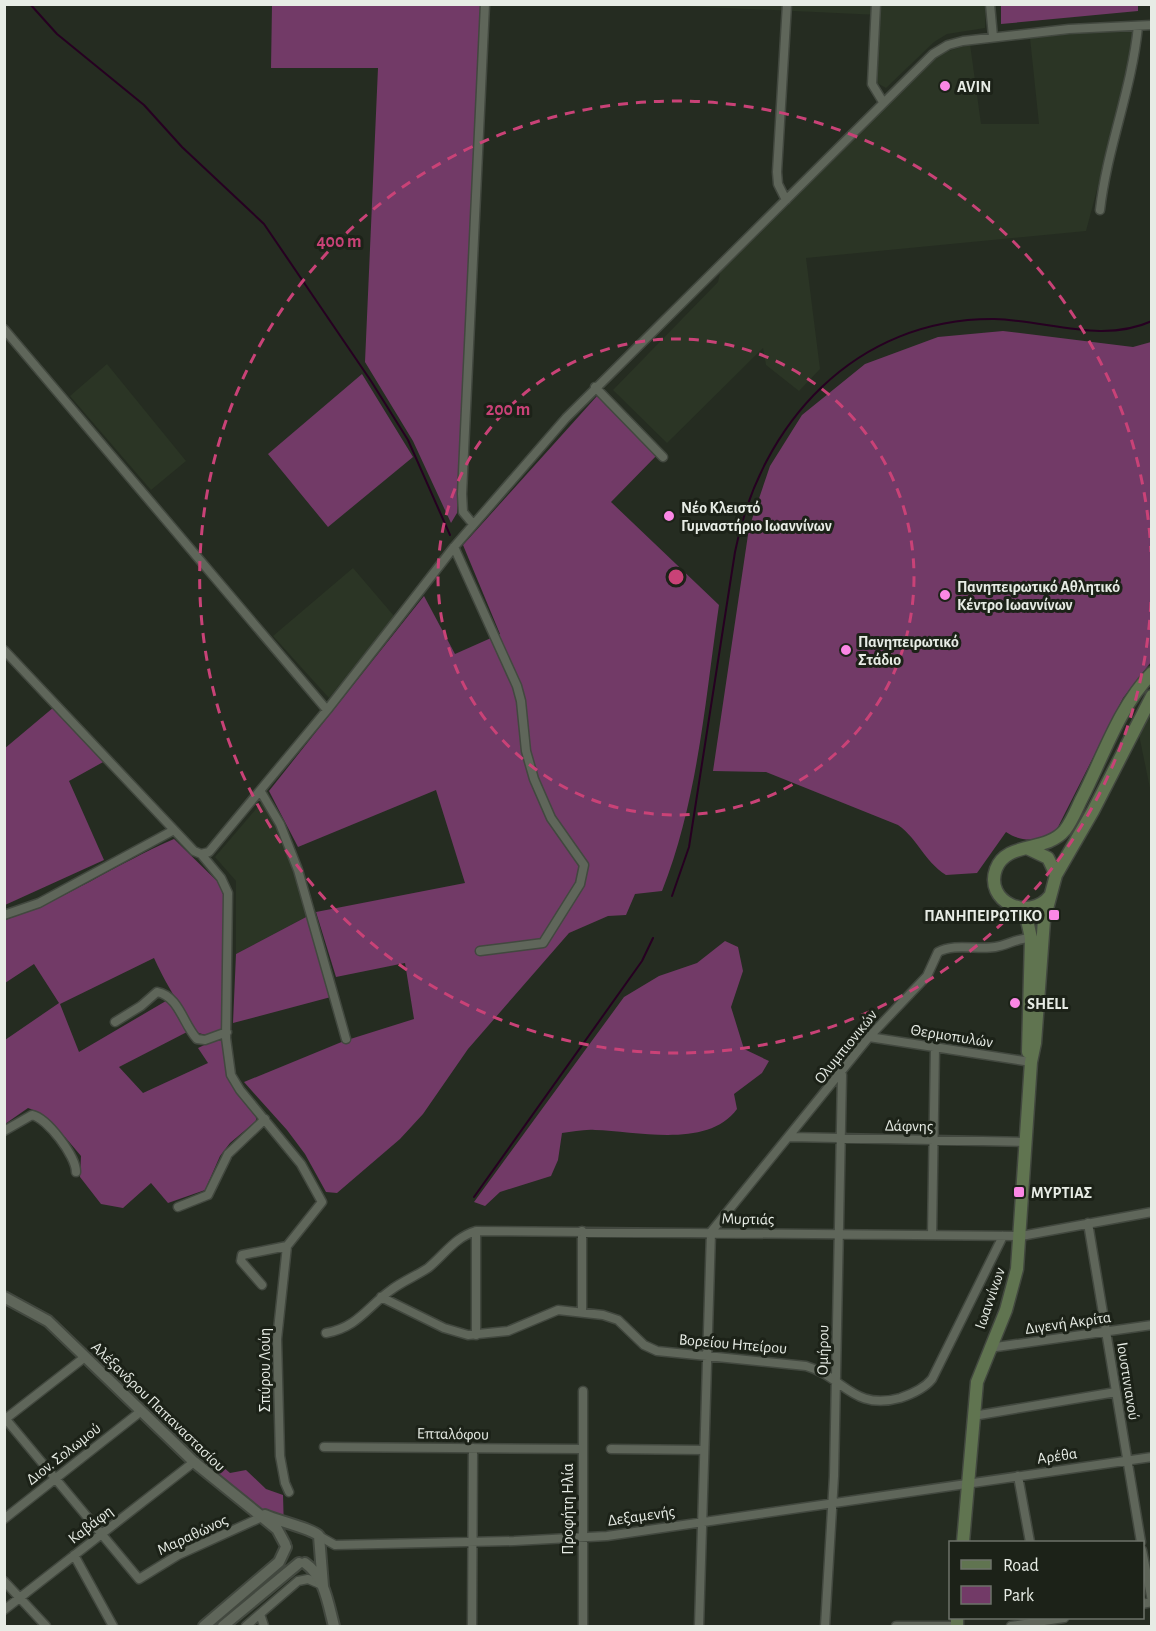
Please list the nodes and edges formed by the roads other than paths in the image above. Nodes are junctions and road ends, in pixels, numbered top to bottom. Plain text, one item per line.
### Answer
1 (485, 4) edge
2 (787, 4) edge
3 (876, 4) edge
4 (990, 4) edge
5 (1152, 25) edge
6 (1138, 26) junction
7 (993, 37) junction
8 (883, 102) junction
9 (786, 200) junction
10 (1100, 210) dead end
11 (4, 329) edge
12 (596, 387) junction
13 (663, 457) dead end
14 (473, 524) junction
15 (454, 547) junction
16 (4, 650) edge
17 (1152, 673) edge
18 (1152, 696) edge
19 (327, 710) junction
20 (261, 792) junction
21 (174, 830) junction
22 (1029, 849) junction
23 (201, 854) junction
24 (1056, 875) junction
25 (1052, 894) junction
26 (1019, 909) junction
27 (4, 915) edge
28 (1031, 938) junction
29 (480, 951) dead end
30 (115, 1022) dead end
31 (226, 1032) junction
32 (869, 1037) junction
33 (346, 1039) dead end
34 (936, 1048) junction
35 (1031, 1062) junction
36 (842, 1074) junction
37 (265, 1119) junction
38 (4, 1131) edge
39 (790, 1137) junction
40 (840, 1138) junction
41 (933, 1141) junction
42 (1027, 1142) junction
43 (76, 1172) dead end
44 (178, 1207) dead end
45 (1152, 1212) edge
46 (1088, 1223) junction
47 (476, 1231) junction
48 (582, 1231) junction
49 (711, 1233) junction
50 (839, 1234) junction
51 (932, 1235) junction
52 (1003, 1236) junction
53 (1021, 1236) junction
54 (286, 1246) junction
55 (262, 1285) dead end
56 (4, 1297) edge
57 (381, 1297) junction
58 (582, 1312) junction
59 (1152, 1325) edge
60 (1106, 1332) junction
61 (327, 1333) dead end
62 (476, 1335) junction
63 (989, 1348) junction
64 (708, 1356) junction
65 (86, 1358) junction
66 (837, 1383) junction
67 (583, 1391) dead end
68 (1116, 1392) junction
69 (140, 1412) junction
70 (973, 1416) junction
71 (5, 1419) edge
72 (324, 1447) dead end
73 (473, 1448) junction
74 (582, 1449) junction
75 (611, 1449) dead end
76 (704, 1450) junction
77 (1152, 1457) edge
78 (1127, 1461) junction
79 (194, 1462) junction
80 (1018, 1476) junction
81 (55, 1479) junction
82 (967, 1484) junction
83 (289, 1492) dead end
84 (832, 1503) junction
85 (257, 1514) junction
86 (4, 1519) edge
87 (701, 1521) junction
88 (299, 1528) junction
89 (100, 1534) junction
90 (319, 1536) junction
91 (582, 1538) junction
92 (963, 1541) edge
93 (1030, 1541) edge
94 (1141, 1541) edge
95 (472, 1542) junction
96 (286, 1546) junction
97 (320, 1553) junction
98 (74, 1555) junction
99 (1144, 1557) edge
100 (302, 1563) junction
101 (4, 1581) edge
102 (323, 1586) junction
103 (21, 1597) junction
104 (1152, 1602) edge
105 (4, 1610) edge
106 (260, 1614) junction
107 (1045, 1622) edge
108 (957, 1623) edge
109 (46, 1626) edge
110 (113, 1626) edge
111 (204, 1626) edge
112 (223, 1626) edge
113 (246, 1626) edge
114 (264, 1626) edge
115 (334, 1626) edge
116 (472, 1626) edge
117 (583, 1626) edge
118 (699, 1626) edge
119 (825, 1626) edge
120 (896, 1626) edge
121 (1011, 1626) edge

1 - 14 street
2 - 9 street
3 - 8 street
4 - 7 street
5 - 6 street
6 - 7 street
6 - 10 street
7 - 8 street
8 - 9 street
9 - 12 street
11 - 19 street
12 - 13 street
12 - 14 street
14 - 15 street
15 - 19 street
15 - 29 street
16 - 21 street
17 - 22 main road
18 - 24 main road
19 - 20 street
20 - 23 street
20 - 33 street
21 - 23 street
21 - 27 street
22 - 24 main road
22 - 26 main road
23 - 31 street
24 - 25 main road
25 - 26 main road
25 - 35 main road
26 - 28 main road
28 - 32 street, Ολυμπιονικών
28 - 35 main road
30 - 31 street
31 - 37 street
32 - 34 street, Θερμοπυλών
32 - 36 street, Ολυμπιονικών
34 - 35 street, Θερμοπυλών
34 - 41 street
35 - 42 main road, Ιωαννίνων
36 - 39 street, Ολυμπιονικών
36 - 40 street, Ομήρου
37 - 44 street
37 - 54 street
38 - 43 street
39 - 40 street, Δάφνης
39 - 49 street, Ολυμπιονικών
40 - 41 street, Δάφνης
40 - 50 street, Ομήρου
41 - 42 street, Δάφνης
41 - 51 street
42 - 53 main road, Ιωαννίνων
45 - 46 street, Μυρτιάς
46 - 53 street, Μυρτιάς
46 - 60 street, Ιουστινιανού
47 - 48 street, Μυρτιάς
47 - 57 street
47 - 62 street
48 - 49 street, Μυρτιάς
48 - 58 street
49 - 50 street, Μυρτιάς
49 - 64 street
50 - 51 street, Μυρτιάς
50 - 66 street, Ομήρου
51 - 52 street, Μυρτιάς
52 - 53 street, Μυρτιάς
52 - 66 street, Βορείου Ηπείρου
53 - 63 main road, Ιωαννίνων
54 - 55 street
54 - 83 street, Σπύρου Λούη
56 - 65 street, Αλέξανδρου Παπαναστασίου
57 - 61 street
57 - 62 street, Βορείου Ηπείρου
58 - 62 street, Βορείου Ηπείρου
58 - 64 street, Βορείου Ηπείρου
59 - 60 street, Διγενή Ακρίτα
60 - 63 street, Διγενή Ακρίτα
60 - 68 street, Ιουστινιανού
63 - 70 main road, Ιωαννίνων
64 - 66 street, Βορείου Ηπείρου
64 - 76 street
65 - 69 street, Αλέξανδρου Παπαναστασίου
65 - 71 street
66 - 84 street, Ομήρου
67 - 74 street, Προφήτη Ηλία
68 - 70 street
68 - 78 street, Ιουστινιανού
69 - 79 street, Αλέξανδρου Παπαναστασίου
69 - 81 street, Διον. Σολωμού
70 - 82 main road, Ιωαννίνων
71 - 81 street
72 - 73 street, Επταλόφου
73 - 74 street, Επταλόφου
73 - 95 street
74 - 91 street, Προφήτη Ηλία
75 - 76 street
76 - 87 street
77 - 78 street, Αρέθα
78 - 80 street, Αρέθα
78 - 94 street, Ιουστινιανού
79 - 85 street, Αλέξανδρου Παπαναστασίου
79 - 89 street, Καβάφη
80 - 82 street, Αρέθα
80 - 93 street
81 - 86 street, Διον. Σολωμού
81 - 89 street
82 - 84 street, Δεξαμενής
82 - 92 main road, Ιωαννίνων
84 - 87 street, Δεξαμενής
84 - 119 street, Ομήρου
85 - 88 street
85 - 89 street, Μαραθώνος
85 - 96 street, Αλέξανδρου Παπαναστασίου
87 - 91 street, Δεξαμενής
87 - 118 street
88 - 90 street
88 - 96 street
89 - 98 street, Καβάφη
90 - 95 street, Δεξαμενής
90 - 97 street
91 - 95 street, Δεξαμενής
91 - 117 street, Προφήτη Ηλία
95 - 116 street
96 - 100 street
96 - 111 street
97 - 100 street
97 - 102 street
98 - 103 street, Καβάφη
98 - 110 street
99 - 104 street
100 - 102 street
100 - 112 street
101 - 103 street
102 - 106 street
102 - 115 street
103 - 105 street, Καβάφη
103 - 109 street
106 - 113 street
106 - 114 street
107 - 121 street
108 - 120 street

